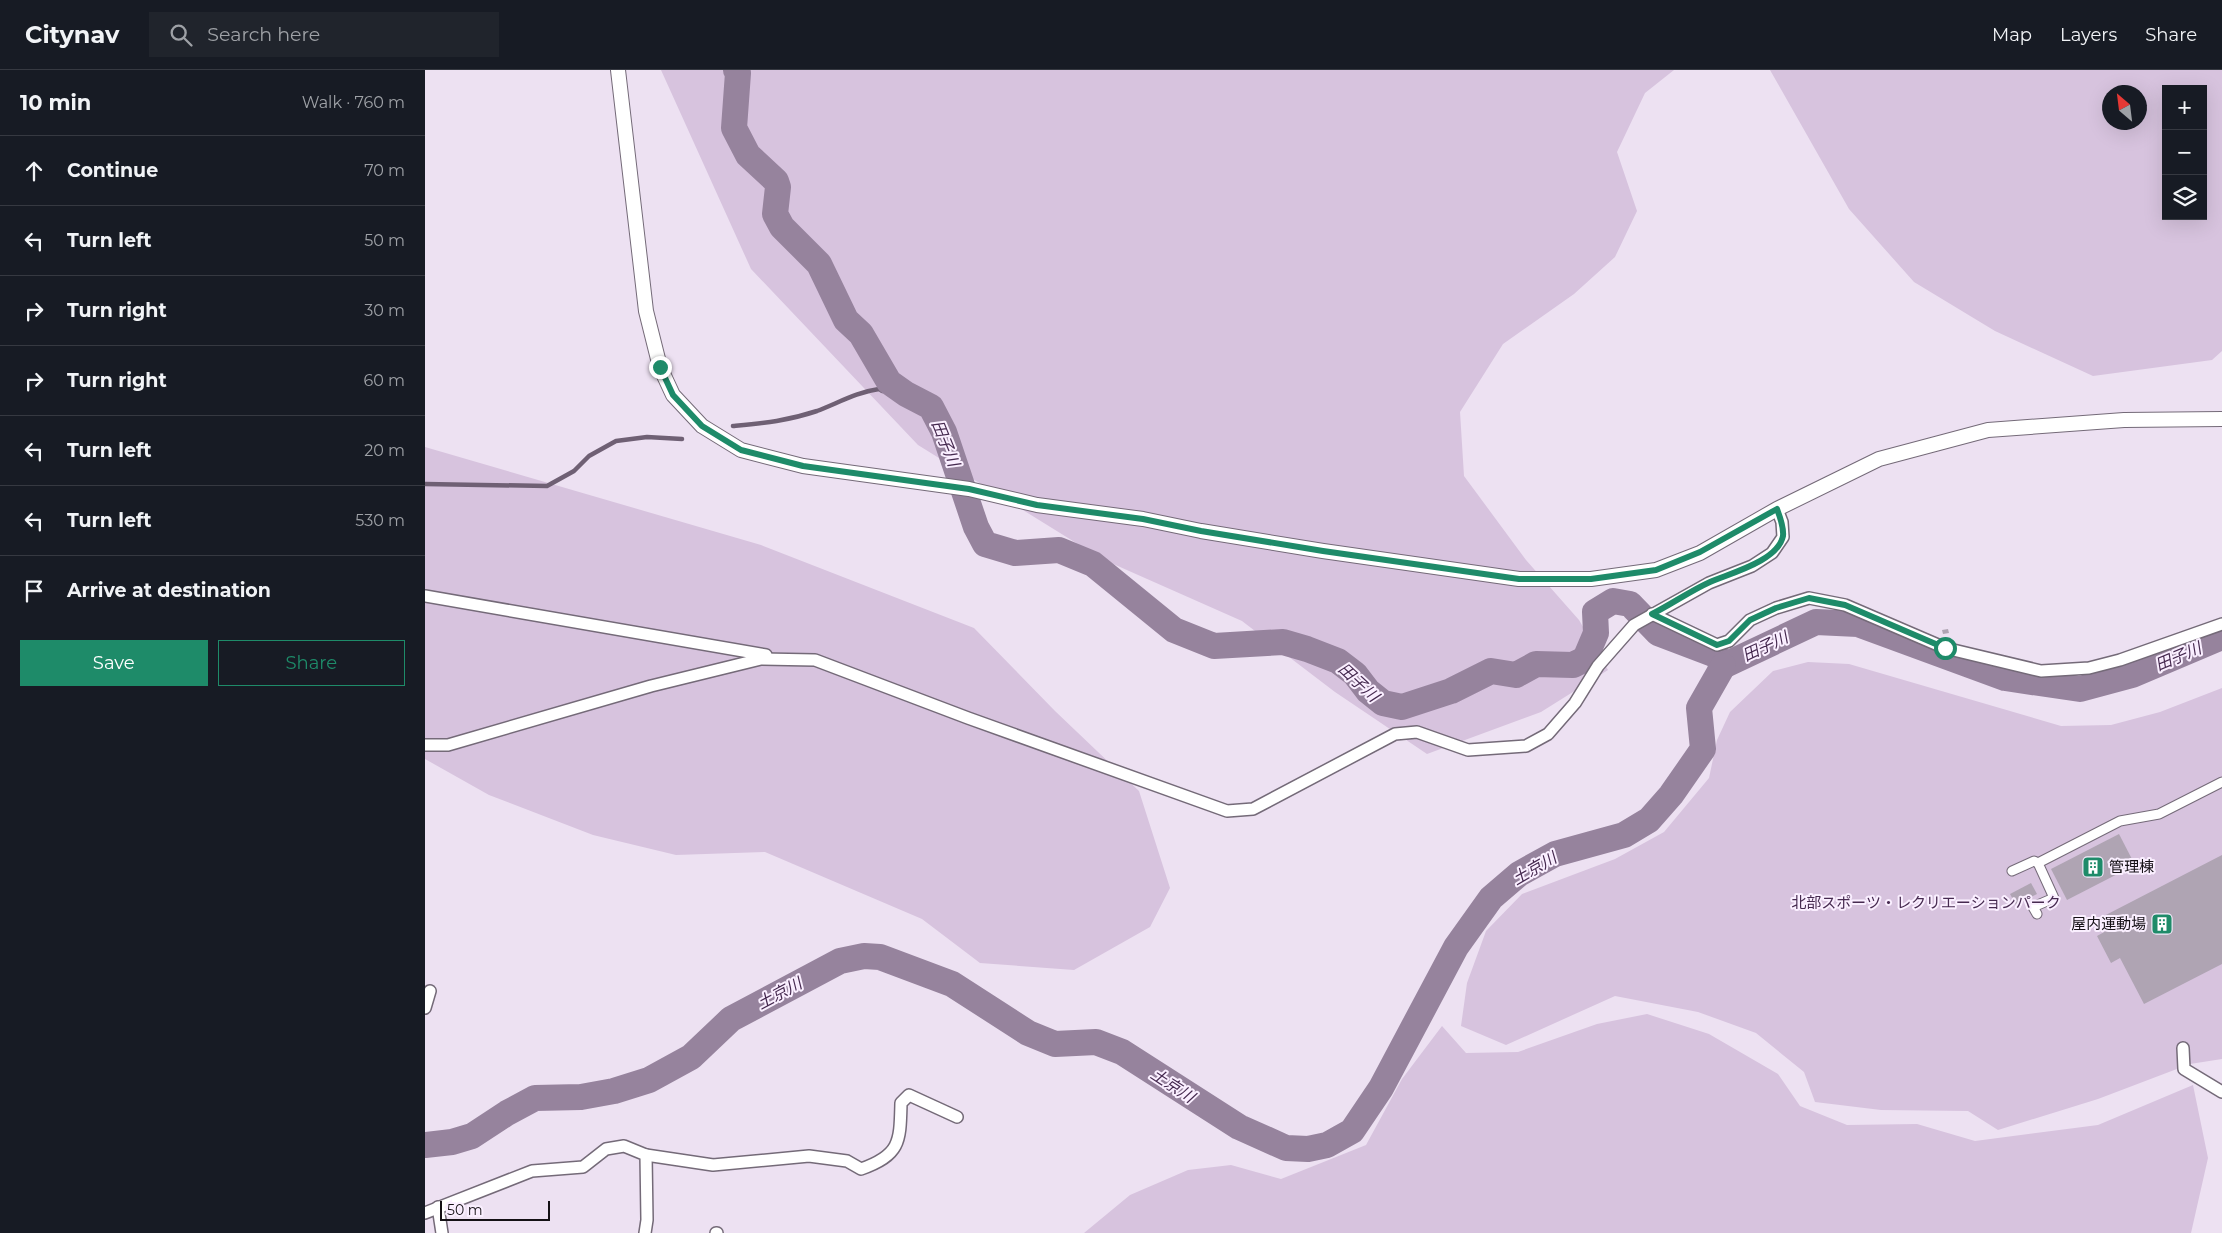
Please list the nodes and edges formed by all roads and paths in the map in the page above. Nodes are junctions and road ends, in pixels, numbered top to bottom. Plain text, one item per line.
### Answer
1 (618, 70) edge
2 (2222, 419) edge
3 (1777, 509) junction
4 (425, 596) edge
5 (1650, 615) junction
6 (2222, 624) edge
7 (787, 659) junction
8 (425, 745) edge
9 (2222, 782) edge
10 (2038, 863) junction
11 (2012, 871) dead end
12 (2037, 914) dead end
13 (430, 991) dead end
14 (425, 1008) edge
15 (2183, 1048) dead end
16 (2222, 1092) edge
17 (957, 1117) dead end
18 (646, 1155) junction
19 (437, 1207) junction
20 (425, 1213) edge
21 (442, 1233) edge
22 (645, 1233) edge

1 - 3 street
2 - 3 street
3 - 5 street
4 - 7 street
5 - 6 street
5 - 7 street
7 - 8 street
9 - 10 street
10 - 11 street
10 - 12 street
13 - 14 street
15 - 16 street
17 - 18 street
18 - 19 street
18 - 22 street
19 - 20 street
19 - 21 street

